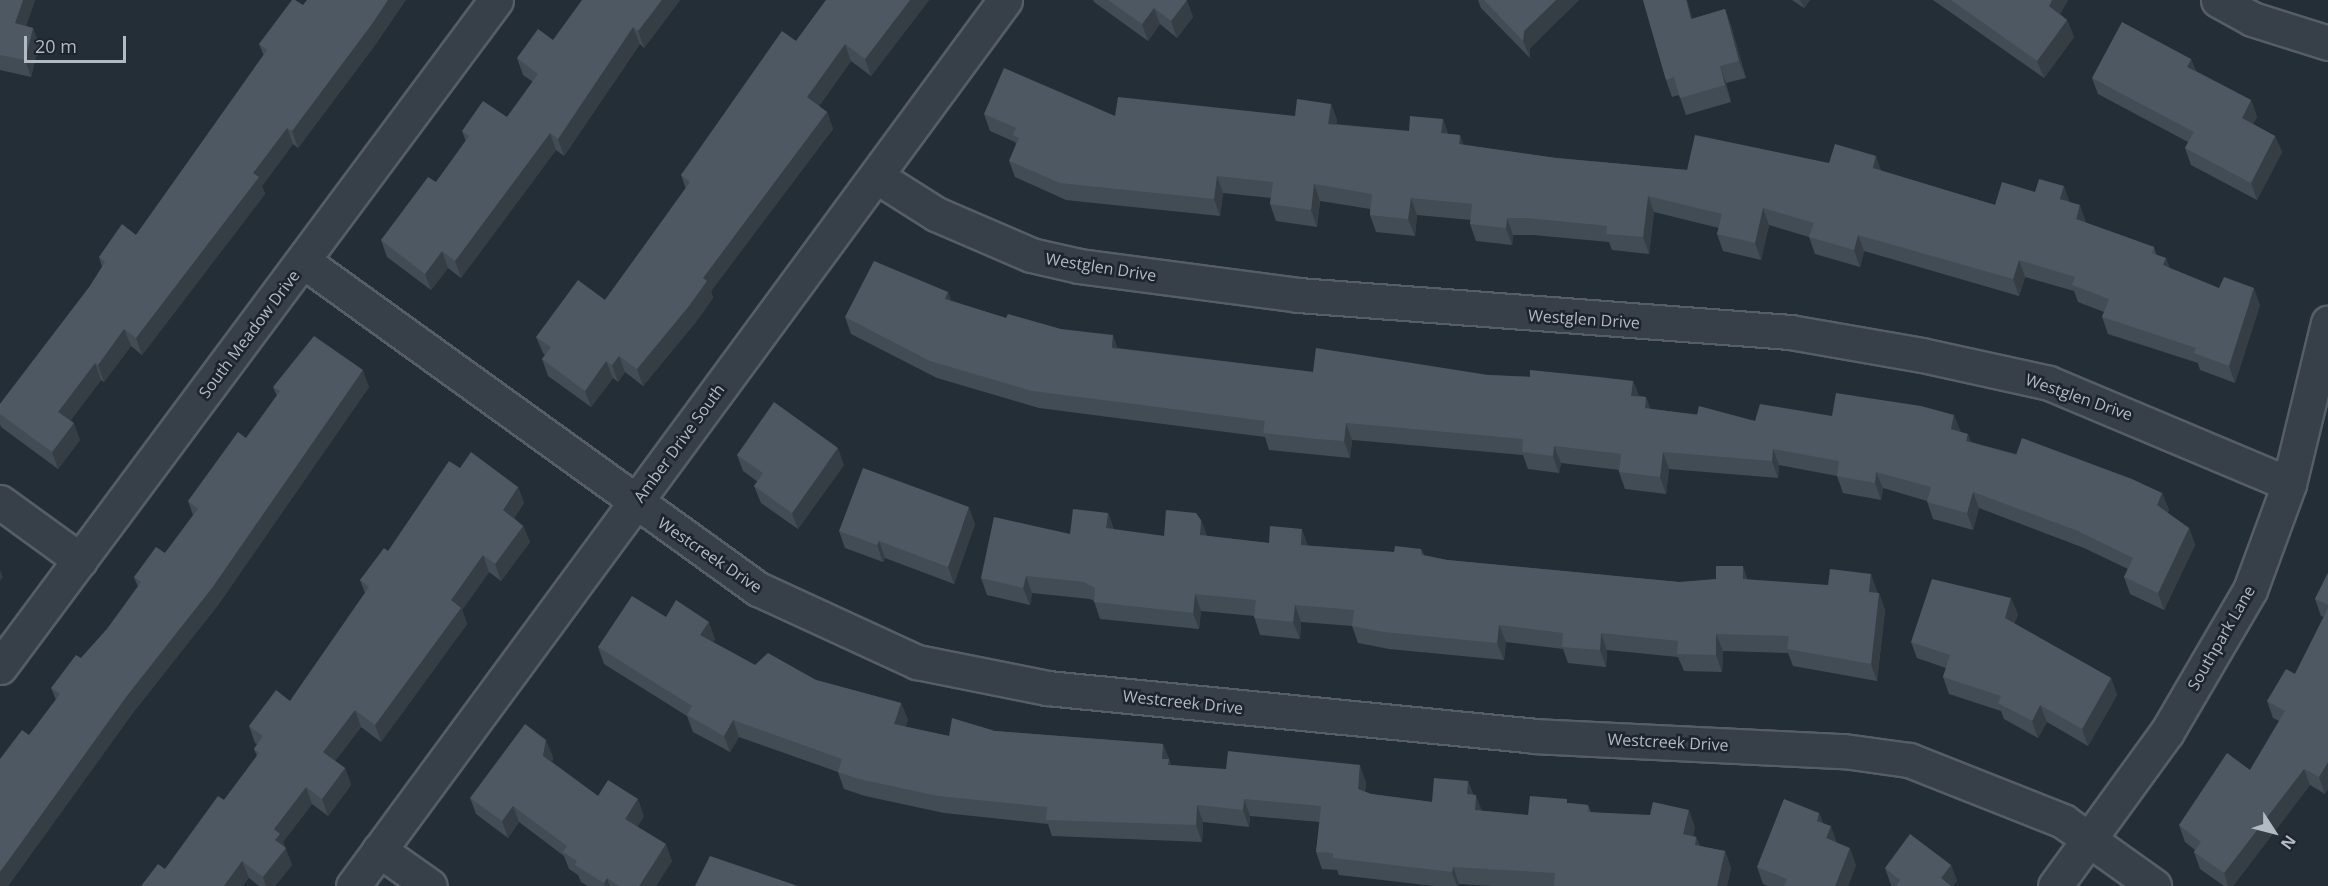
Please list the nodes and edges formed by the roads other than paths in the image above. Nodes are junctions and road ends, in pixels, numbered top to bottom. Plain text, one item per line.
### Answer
1 (496, 0) edge
2 (1005, 0) edge
3 (2218, 0) edge
4 (2328, 43) edge
5 (876, 176) junction
6 (303, 261) junction
7 (2328, 323) edge
8 (2289, 484) junction
9 (0, 502) edge
10 (635, 503) junction
11 (80, 560) junction
12 (0, 667) edge
13 (2089, 839) junction
14 (379, 850) junction
15 (353, 886) edge
16 (430, 886) edge
17 (2055, 886) edge
18 (2154, 886) edge

1 - 6 street, South Meadow Drive
2 - 5 street, Amber Drive South
3 - 4 street
5 - 8 street, Westglen Drive
5 - 10 street, Amber Drive South
6 - 10 street, Westcreek Drive
6 - 11 street, South Meadow Drive
7 - 8 street, Southpark Lane
8 - 13 street, Southpark Lane
9 - 11 street
10 - 13 street, Westcreek Drive
10 - 14 street, Amber Drive South
11 - 12 street, South Meadow Drive
13 - 17 street, Southpark Lane
13 - 18 street, Westcreek Drive
14 - 15 street, Amber Drive South
14 - 16 street

